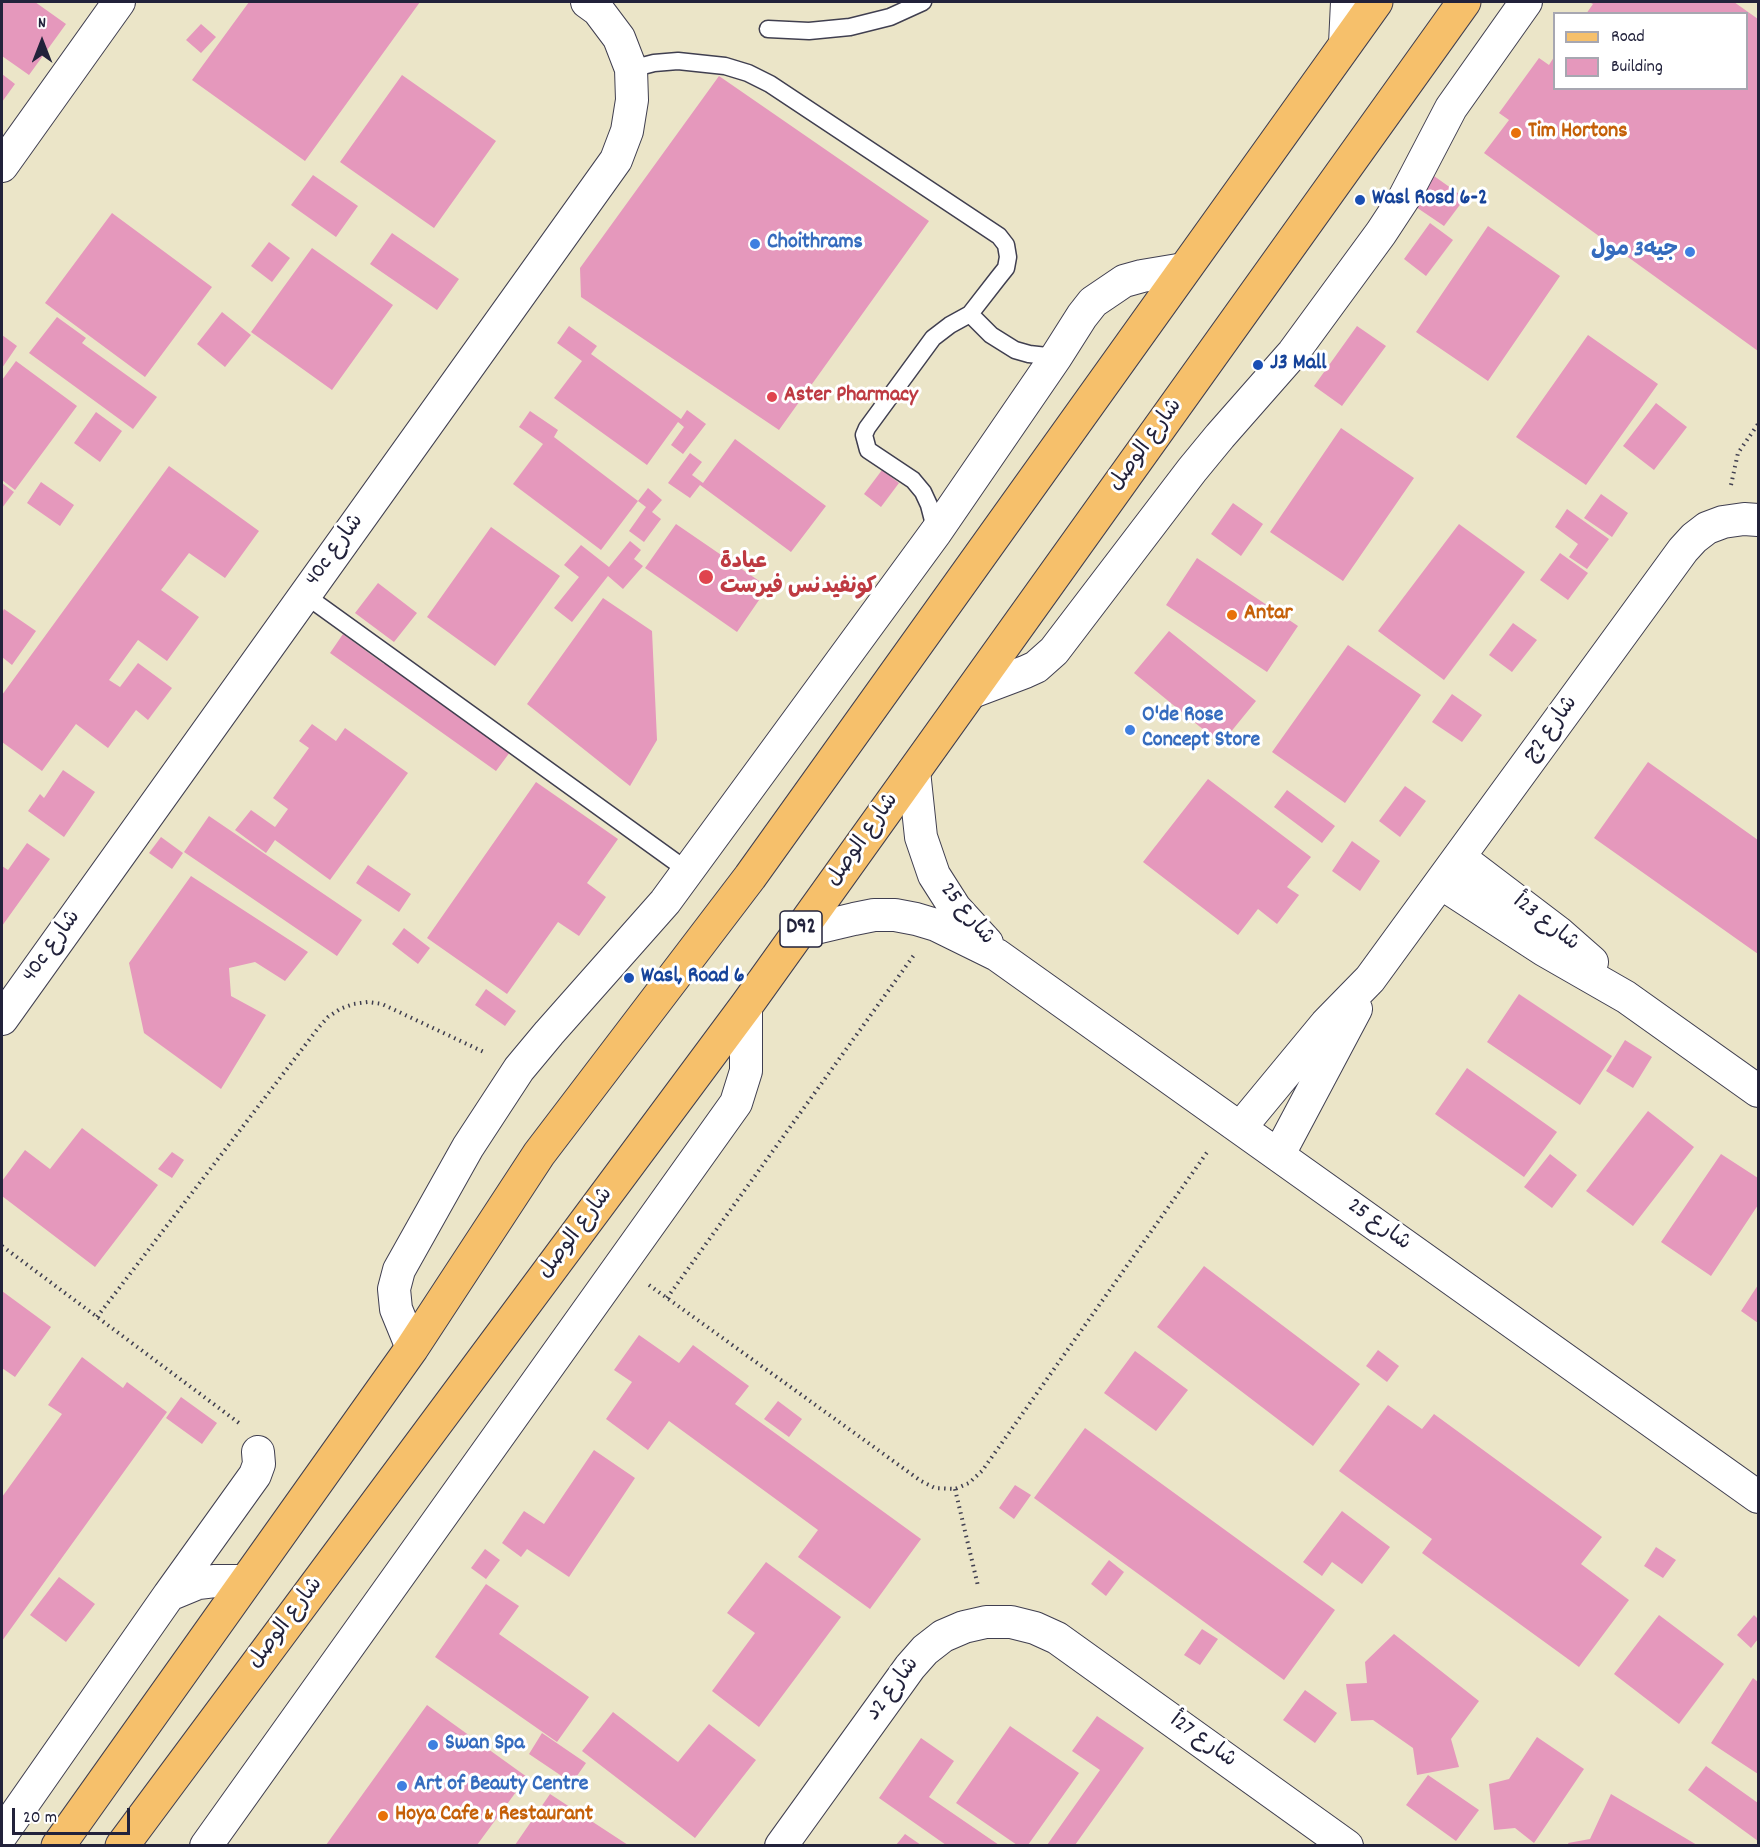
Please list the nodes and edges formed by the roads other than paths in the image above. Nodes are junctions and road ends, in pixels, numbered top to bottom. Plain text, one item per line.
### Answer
1 (119, 2) edge
2 (587, 2) edge
3 (922, 2) edge
4 (1347, 2) edge
5 (1376, 2) edge
6 (1464, 2) edge
7 (1526, 2) edge
8 (768, 29) dead end
9 (1345, 44) junction
10 (631, 69) junction
11 (2, 166) edge
12 (1184, 269) junction
13 (970, 314) junction
14 (1056, 357) junction
15 (1758, 520) edge
16 (936, 532) junction
17 (304, 595) junction
18 (972, 692) junction
19 (914, 771) junction
20 (1459, 857) junction
21 (688, 871) junction
22 (1441, 883) junction
23 (799, 932) junction
24 (997, 955) junction
25 (1370, 979) junction
26 (1626, 997) junction
27 (746, 1006) junction
28 (2, 1019) edge
29 (1758, 1090) edge
30 (1235, 1124) junction
31 (1279, 1154) junction
32 (412, 1348) junction
33 (258, 1452) road end
34 (1758, 1497) edge
35 (246, 1581) junction
36 (169, 1595) junction
37 (1057, 1638) joint
38 (2, 1834) edge
39 (1328, 1840) edge
40 (58, 1845) edge
41 (122, 1845) edge
42 (207, 1845) edge
43 (781, 1845) edge

1 - 11 street
2 - 10 street, 40c شارع
3 - 8 lane
4 - 9 street
5 - 9 main road
6 - 18 main road, شارع الوصل / D92
7 - 18 street
9 - 12 main road
10 - 13 lane
10 - 17 street, 40c شارع
12 - 14 street
12 - 32 main road
13 - 14 lane
13 - 16 lane
14 - 16 street
15 - 20 street, شارع 2ج
16 - 21 street
17 - 21 lane
17 - 28 street, 40c شارع
18 - 19 main road, شارع الوصل / D92
19 - 23 main road, شارع الوصل / D92
19 - 24 street, شارع 25
20 - 22 street, شارع 2ج
20 - 26 street, شارع 23أ
21 - 32 street
22 - 25 street, شارع 2ج
22 - 26 street, شارع 23أ
23 - 24 street, شارع 25
23 - 27 main road, شارع الوصل / D92
24 - 30 street, شارع 25
25 - 30 street, شارع 2ج
25 - 31 street, شارع 2ج
26 - 29 street, شارع 23أ
27 - 41 main road, شارع الوصل / D92
27 - 42 street
30 - 31 street, شارع 25
31 - 34 street, شارع 25
32 - 35 main road
33 - 36 street
35 - 36 street
35 - 40 main road
36 - 38 street
37 - 39 street, شارع 27أ
37 - 43 street, شارع 2د

